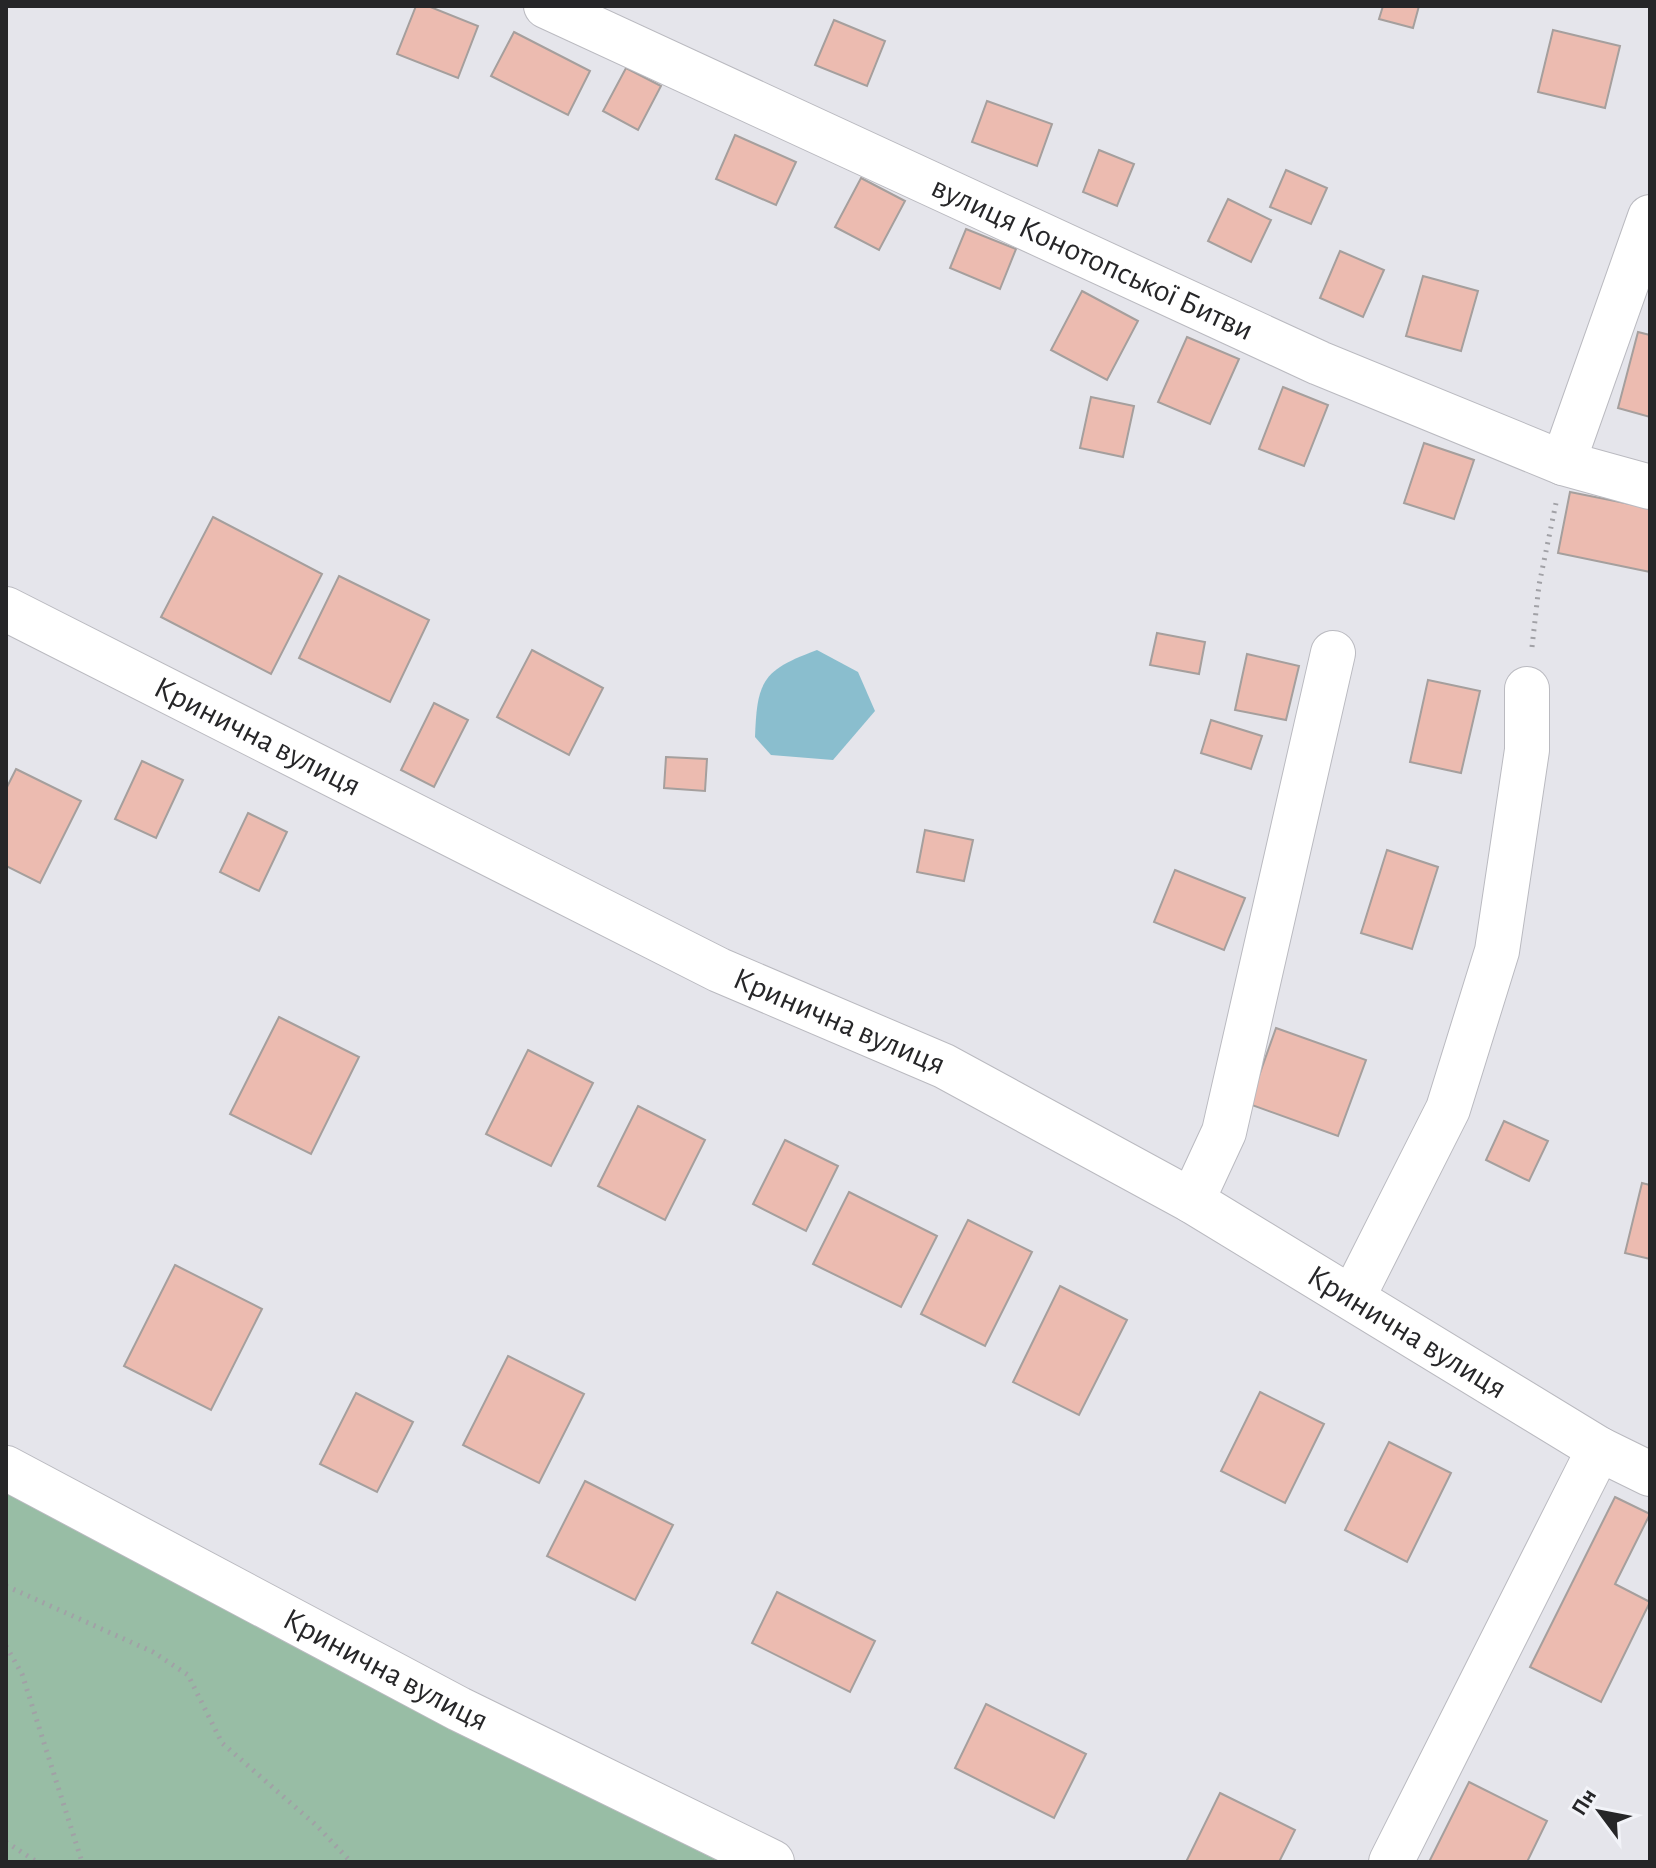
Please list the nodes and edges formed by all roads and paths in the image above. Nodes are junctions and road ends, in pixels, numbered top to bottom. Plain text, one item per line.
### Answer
1 (546, 6) edge
2 (1650, 217) edge
3 (1563, 463) junction
4 (1650, 487) edge
5 (6, 609) edge
6 (1333, 653) dead end
7 (1527, 689) joint
8 (1192, 1201) junction
9 (1353, 1297) junction
10 (1599, 1449) junction
11 (6, 1468) edge
12 (1650, 1474) edge
13 (6, 1586) edge
14 (6, 1646) edge
15 (6, 1842) edge
16 (37, 1862) edge
17 (82, 1862) edge
18 (351, 1862) edge
19 (772, 1862) edge
20 (1391, 1862) edge

1 - 3 street, вулиця Конотопської Битви
2 - 3 street
3 - 4 street, вулиця Конотопської Битви
3 - 7 path
5 - 8 street, Кринична вулиця
6 - 8 street
7 - 9 street
8 - 9 street, Кринична вулиця
9 - 10 street, Кринична вулиця
10 - 12 street, Кринична вулиця
10 - 20 street
11 - 19 street, Кринична вулиця
13 - 18 path
14 - 17 path
15 - 16 path

